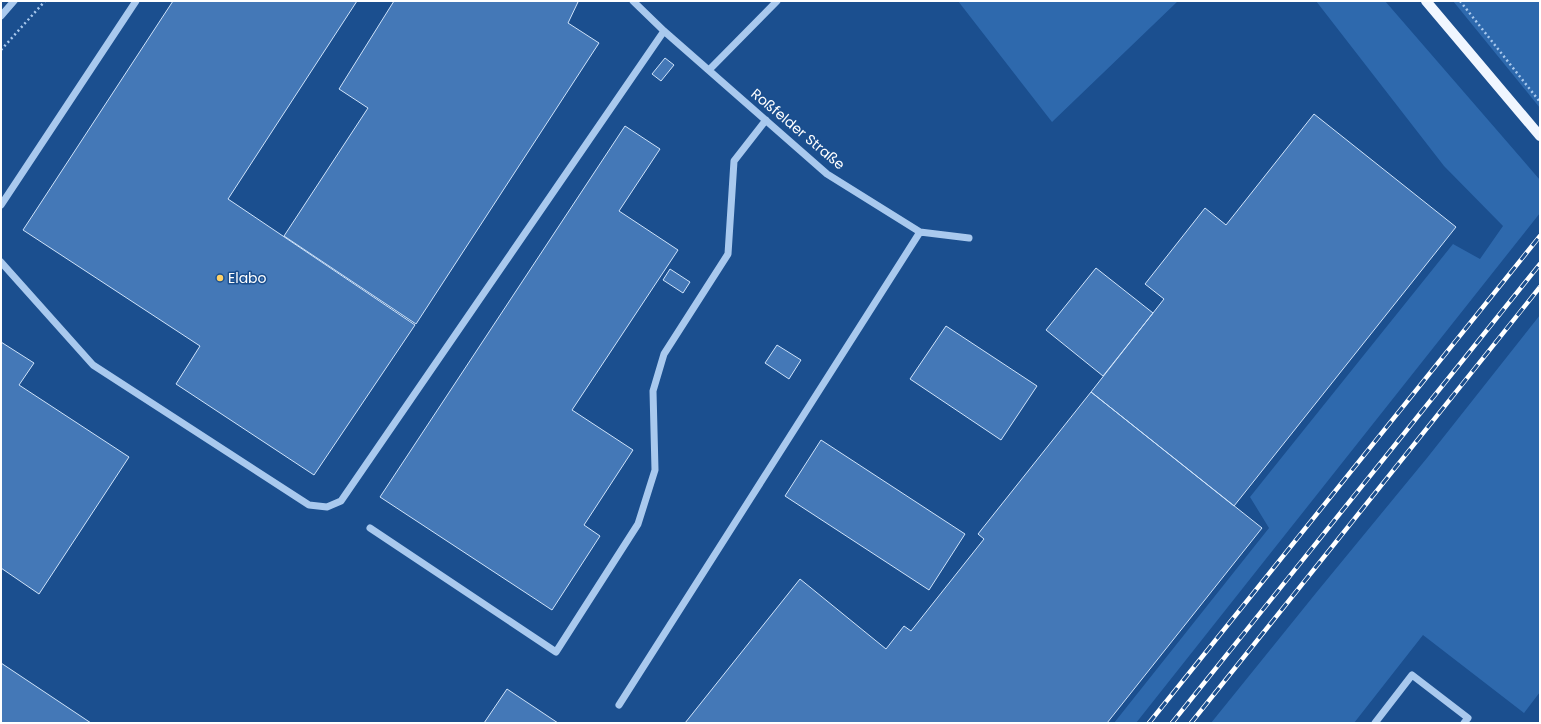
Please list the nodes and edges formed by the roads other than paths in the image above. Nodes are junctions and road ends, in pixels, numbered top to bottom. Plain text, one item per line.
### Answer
1 (14, 1) edge
2 (136, 1) edge
3 (633, 1) edge
4 (777, 1) edge
5 (1426, 1) edge
6 (1, 16) edge
7 (664, 31) junction
8 (709, 70) junction
9 (766, 120) junction
10 (1540, 136) edge
11 (1, 205) edge
12 (920, 232) junction
13 (969, 238) dead end
14 (1, 262) edge
15 (370, 528) dead end
16 (619, 705) dead end
17 (1375, 723) edge
18 (1464, 723) edge

1 - 6 street
2 - 11 street
3 - 7 street, Roßfelder Straße
4 - 8 street
5 - 10 main road
7 - 8 street, Roßfelder Straße
7 - 14 street
8 - 9 street, Roßfelder Straße
9 - 12 street, Roßfelder Straße
9 - 15 street
12 - 13 street, Roßfelder Straße
12 - 16 street
17 - 18 street

